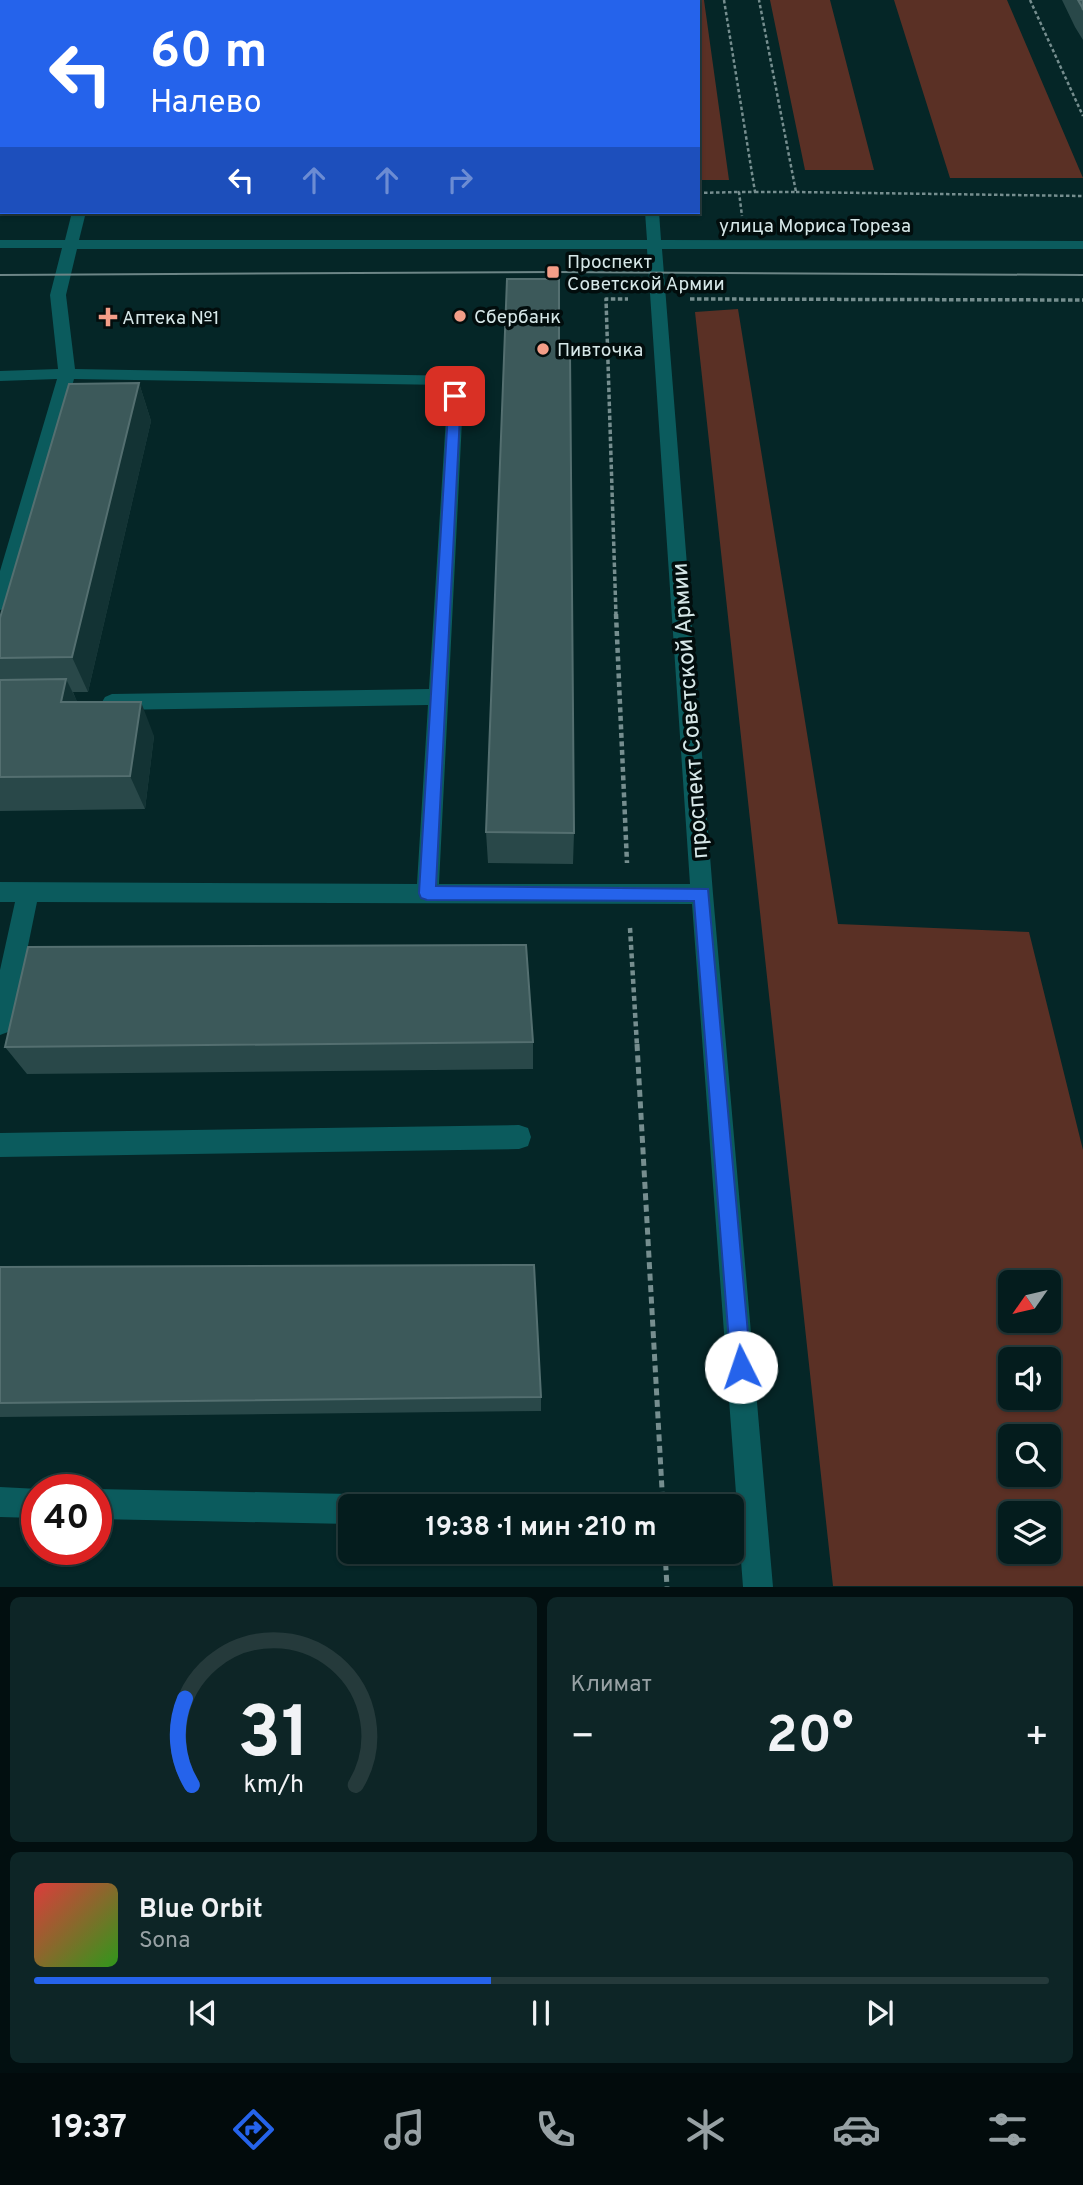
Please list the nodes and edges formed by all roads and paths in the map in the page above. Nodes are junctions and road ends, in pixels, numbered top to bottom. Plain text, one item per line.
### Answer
1 (724, 0) edge
2 (759, 0) edge
3 (1030, 0) edge
4 (1083, 116) edge
5 (739, 192) junction
6 (755, 192) junction
7 (796, 192) junction
8 (700, 193) edge
9 (1083, 195) edge
10 (78, 214) edge
11 (652, 214) edge
12 (0, 244) edge
13 (69, 244) junction
14 (655, 244) junction
15 (747, 244) junction
16 (1083, 245) edge
17 (606, 299) dead end
18 (658, 299) junction
19 (1083, 300) edge
20 (67, 374) junction
21 (0, 376) edge
22 (0, 603) edge
23 (439, 697) junction
24 (96, 702) edge
25 (0, 892) edge
26 (29, 892) junction
27 (427, 893) junction
28 (702, 894) junction
29 (0, 1024) edge
30 (519, 1137) dead end
31 (0, 1145) edge
32 (0, 1503) edge
33 (21, 1503) edge
34 (112, 1504) edge
35 (338, 1509) edge
36 (666, 1564) edge
37 (667, 1587) edge
38 (758, 1587) edge

1 - 6 path
2 - 7 path
3 - 4 path
5 - 6 path
5 - 8 path
5 - 15 path
6 - 7 path
7 - 9 path
10 - 13 street
11 - 14 street, проспект Советской Армии
12 - 13 street, улица Мориса Тореза
13 - 14 street, улица Мориса Тореза
13 - 20 street
14 - 15 street, улица Мориса Тореза
14 - 18 street, проспект Советской Армии
15 - 16 street, улица Мориса Тореза
17 - 18 path
18 - 19 path
18 - 28 street, проспект Советской Армии
20 - 21 street
20 - 22 street
20 - 23 street
23 - 24 street
23 - 27 street
25 - 26 street
26 - 27 street
26 - 29 street
27 - 28 street
28 - 38 street, проспект Советской Армии
30 - 31 street
32 - 33 street
34 - 35 street
36 - 37 path

